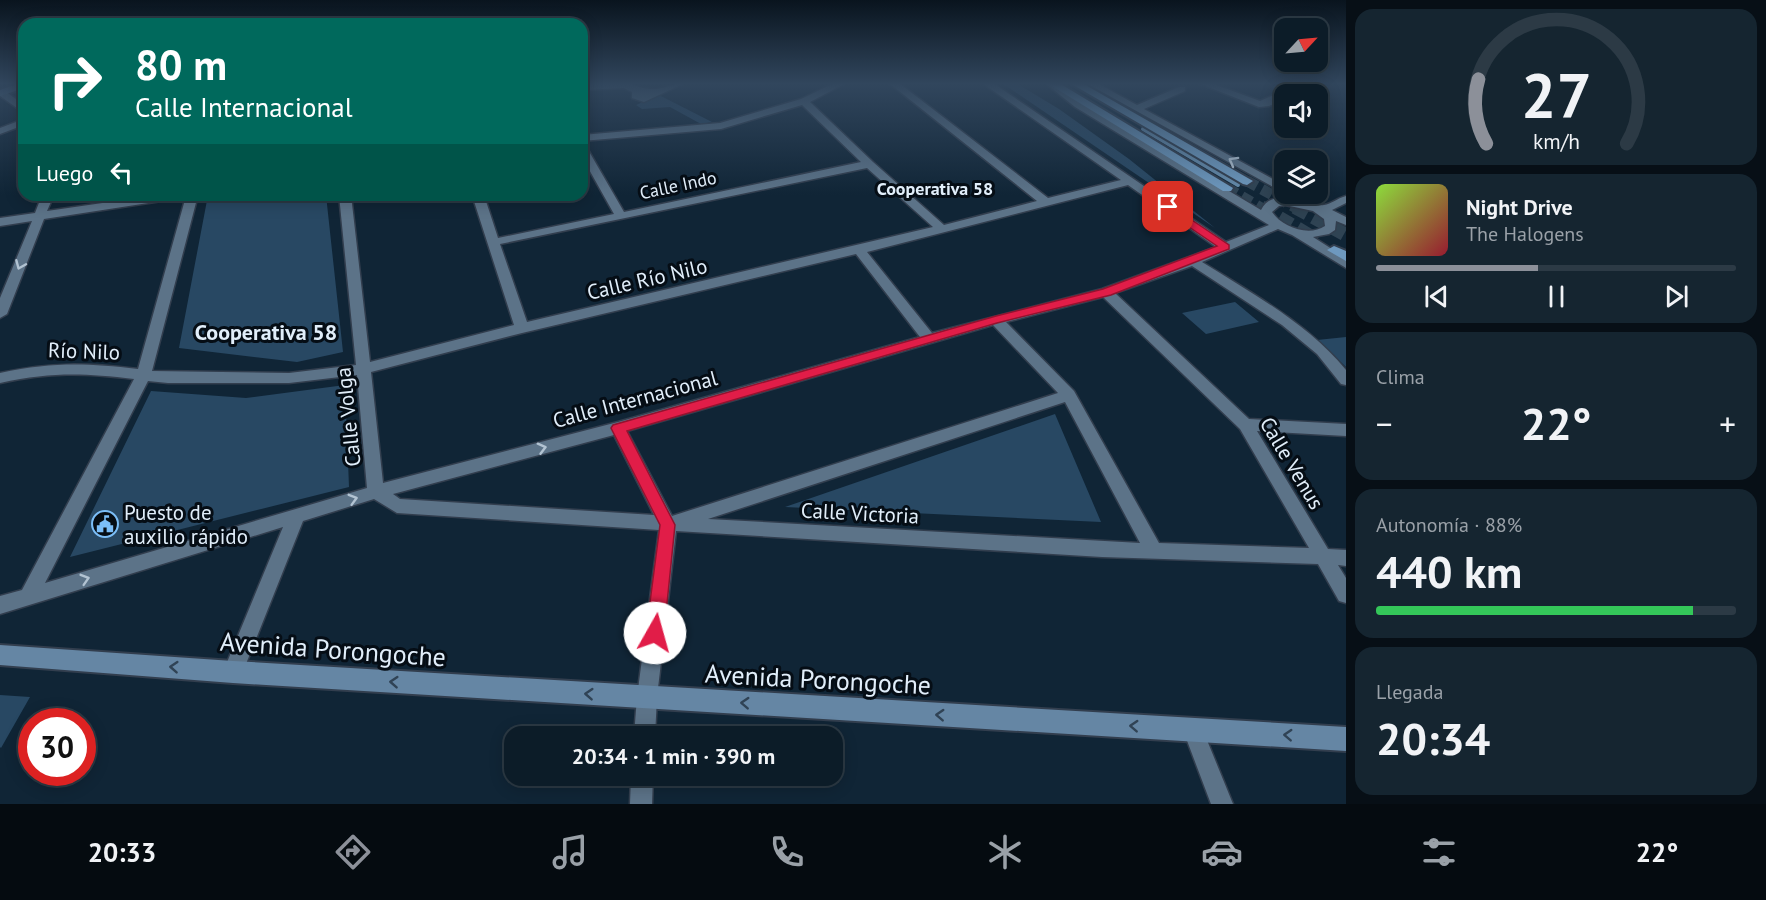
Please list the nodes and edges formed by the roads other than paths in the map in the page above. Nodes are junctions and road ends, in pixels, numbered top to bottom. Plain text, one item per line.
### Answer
1 (739, 121) edge
2 (824, 121) edge
3 (941, 121) edge
4 (1042, 121) edge
5 (1104, 121) edge
6 (1113, 121) edge
7 (1141, 121) edge
8 (1160, 121) edge
9 (18, 124) edge
10 (0, 131) edge
11 (588, 137) edge
12 (588, 158) edge
13 (869, 164) junction
14 (1130, 181) junction
15 (1247, 181) tunnel mouth
16 (1274, 184) edge
17 (1227, 188) tunnel mouth
18 (1346, 199) edge
19 (46, 201) edge
20 (141, 201) edge
21 (190, 201) edge
22 (346, 201) edge
23 (480, 201) edge
24 (1047, 203) junction
25 (1309, 204) tunnel mouth
26 (1320, 210) junction
27 (40, 216) junction
28 (621, 216) junction
29 (1346, 221) edge
30 (0, 222) edge
31 (1276, 223) junction
32 (942, 229) junction
33 (1294, 230) junction
34 (495, 242) junction
35 (1225, 247) junction
36 (859, 250) junction
37 (1193, 261) junction
38 (1346, 264) edge
39 (1106, 292) junction
40 (0, 314) edge
41 (996, 320) junction
42 (522, 328) junction
43 (930, 339) junction
44 (364, 369) junction
45 (144, 375) junction
46 (0, 378) edge
47 (168, 378) joint
48 (1346, 380) edge
49 (1070, 395) junction
50 (1245, 425) junction
51 (618, 428) junction
52 (1346, 430) edge
53 (376, 492) junction
54 (297, 515) junction
55 (668, 525) junction
56 (1154, 551) junction
57 (1323, 556) junction
58 (1346, 558) edge
59 (29, 595) junction
60 (1346, 595) edge
61 (0, 605) edge
62 (0, 655) edge
63 (233, 672) junction
64 (647, 697) junction
65 (646, 726) edge
66 (1193, 730) junction
67 (1346, 739) edge
68 (642, 786) edge
69 (641, 804) edge
70 (1222, 804) edge

1 - 11 street
2 - 13 street
3 - 24 street
4 - 14 street
5 - 31 street
6 - 17 main road
7 - 15 main road
16 -> 8 street
9 - 10 street
12 - 28 street
13 - 28 street, Calle Indo
13 - 32 street
14 - 24 street, Calle Río Nilo
14 - 35 street
18 - 26 street
19 - 27 street
20 - 27 street
21 - 45 street
22 - 44 street, Calle Volga
23 - 34 street
24 - 32 street, Calle Río Nilo
25 - 26 street
26 - 29 street
26 - 31 street
26 - 33 street
27 - 30 street
27 -> 40 street
28 - 34 street, Calle Indo
31 - 33 street
31 - 35 street, Calle Internacional
32 - 36 street, Calle Río Nilo
33 - 38 street
34 - 42 street
35 - 37 street, Calle Internacional
36 - 42 street, Calle Río Nilo
36 - 43 street
37 - 39 street, Calle Internacional
37 - 48 street
39 - 41 street, Calle Internacional
39 - 50 street, Calle Venus
41 - 43 street, Calle Internacional
41 - 49 street
42 - 44 street, Calle Río Nilo
43 - 51 street, Calle Internacional
44 - 47 street, Calle Río Nilo
44 - 53 street, Calle Volga
45 - 46 street, Río Nilo
45 - 47 street, Río Nilo
45 - 59 street
49 - 55 street
49 - 56 street
50 - 52 street
50 - 57 street, Calle Venus
53 -> 51 street, Calle Internacional
51 - 55 street
54 -> 53 street, Calle Internacional
53 - 55 street, Calle Victoria
59 -> 54 street, Calle Internacional
54 - 63 street
55 - 56 street, Calle Victoria
55 - 64 street
56 - 57 street, Calle Victoria
57 - 58 street, Calle Victoria
57 - 60 street, Calle Venus
59 - 61 street, Calle Internacional
63 -> 62 main road, Avenida Porongoche
64 -> 63 main road, Avenida Porongoche
64 - 65 street
66 -> 64 main road, Avenida Porongoche
67 -> 66 main road, Avenida Porongoche
66 - 70 street
68 - 69 street

